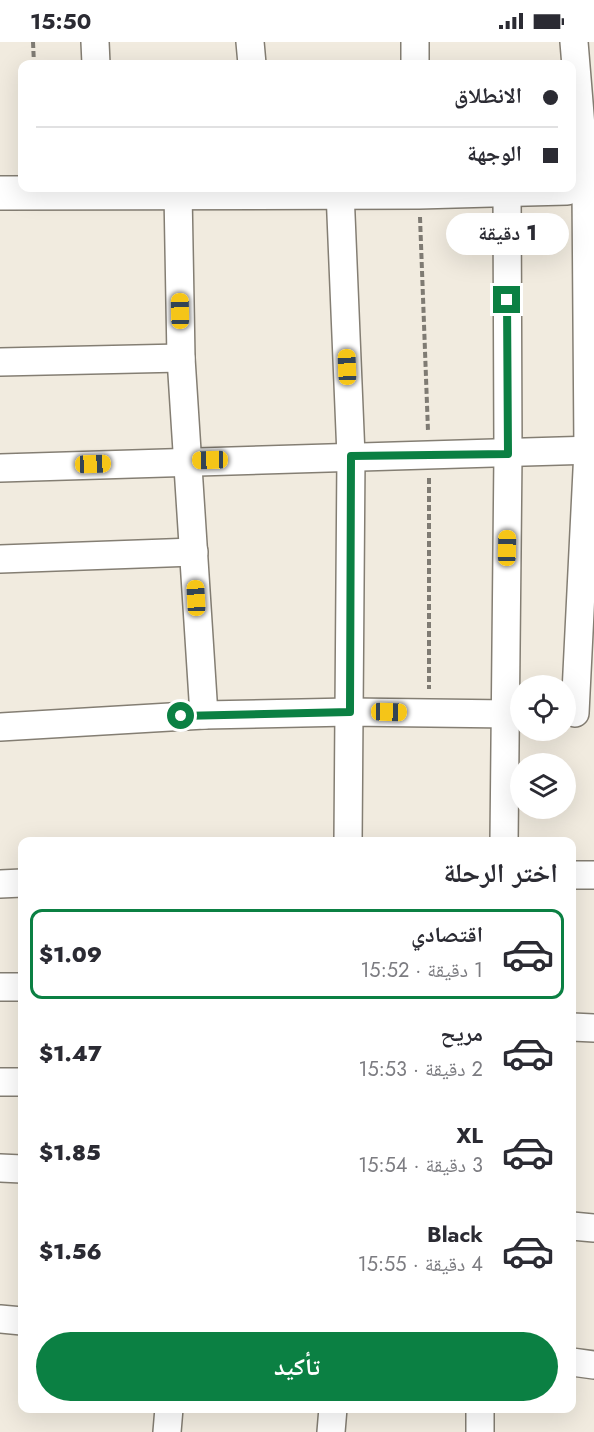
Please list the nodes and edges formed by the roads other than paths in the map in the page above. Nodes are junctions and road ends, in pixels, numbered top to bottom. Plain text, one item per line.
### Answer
1 (95, 42) edge
2 (250, 42) edge
3 (415, 42) edge
4 (574, 42) edge
5 (96, 60) edge
6 (252, 60) edge
7 (415, 60) edge
8 (575, 60) edge
9 (576, 100) edge
10 (579, 187) edge
11 (33, 192) edge
12 (178, 192) edge
13 (340, 192) edge
14 (507, 192) edge
15 (0, 193) edge
16 (181, 358) junction
17 (0, 362) edge
18 (591, 450) edge
19 (508, 454) junction
20 (351, 456) junction
21 (186, 460) junction
22 (0, 468) edge
23 (194, 552) junction
24 (0, 560) edge
25 (511, 675) edge
26 (350, 712) junction
27 (578, 713) edge
28 (510, 714) edge
29 (204, 715) junction
30 (0, 728) edge
31 (510, 741) edge
32 (348, 837) edge
33 (504, 837) edge
34 (594, 875) edge
35 (576, 876) edge
36 (18, 883) edge
37 (0, 884) edge
38 (0, 987) edge
39 (18, 987) edge
40 (576, 1027) edge
41 (594, 1028) edge
42 (0, 1082) edge
43 (18, 1082) edge
44 (0, 1168) edge
45 (18, 1169) edge
46 (576, 1226) edge
47 (594, 1228) edge
48 (0, 1319) edge
49 (18, 1320) edge
50 (576, 1363) edge
51 (594, 1365) edge
52 (169, 1413) edge
53 (333, 1413) edge
54 (480, 1413) edge
55 (167, 1432) edge
56 (331, 1432) edge
57 (480, 1432) edge

1 - 5 street
2 - 6 street
3 - 7 street
4 - 8 street
9 - 10 street
10 - 18 street
11 - 15 street
12 - 16 street
13 - 20 street
14 - 19 street
16 - 17 street
16 - 21 street
18 - 19 street
18 - 27 street
19 - 20 street
19 - 25 street
20 - 21 street
20 - 26 street
21 - 22 street
21 - 23 street
23 - 24 street
23 - 29 street
26 - 28 street
26 - 29 street
26 - 32 street
29 - 30 street
31 - 33 street
34 - 35 street
36 - 37 street
38 - 39 street
40 - 41 street
42 - 43 street
44 - 45 street
46 - 47 street
48 - 49 street
50 - 51 street
52 - 55 street
53 - 56 street
54 - 57 street

